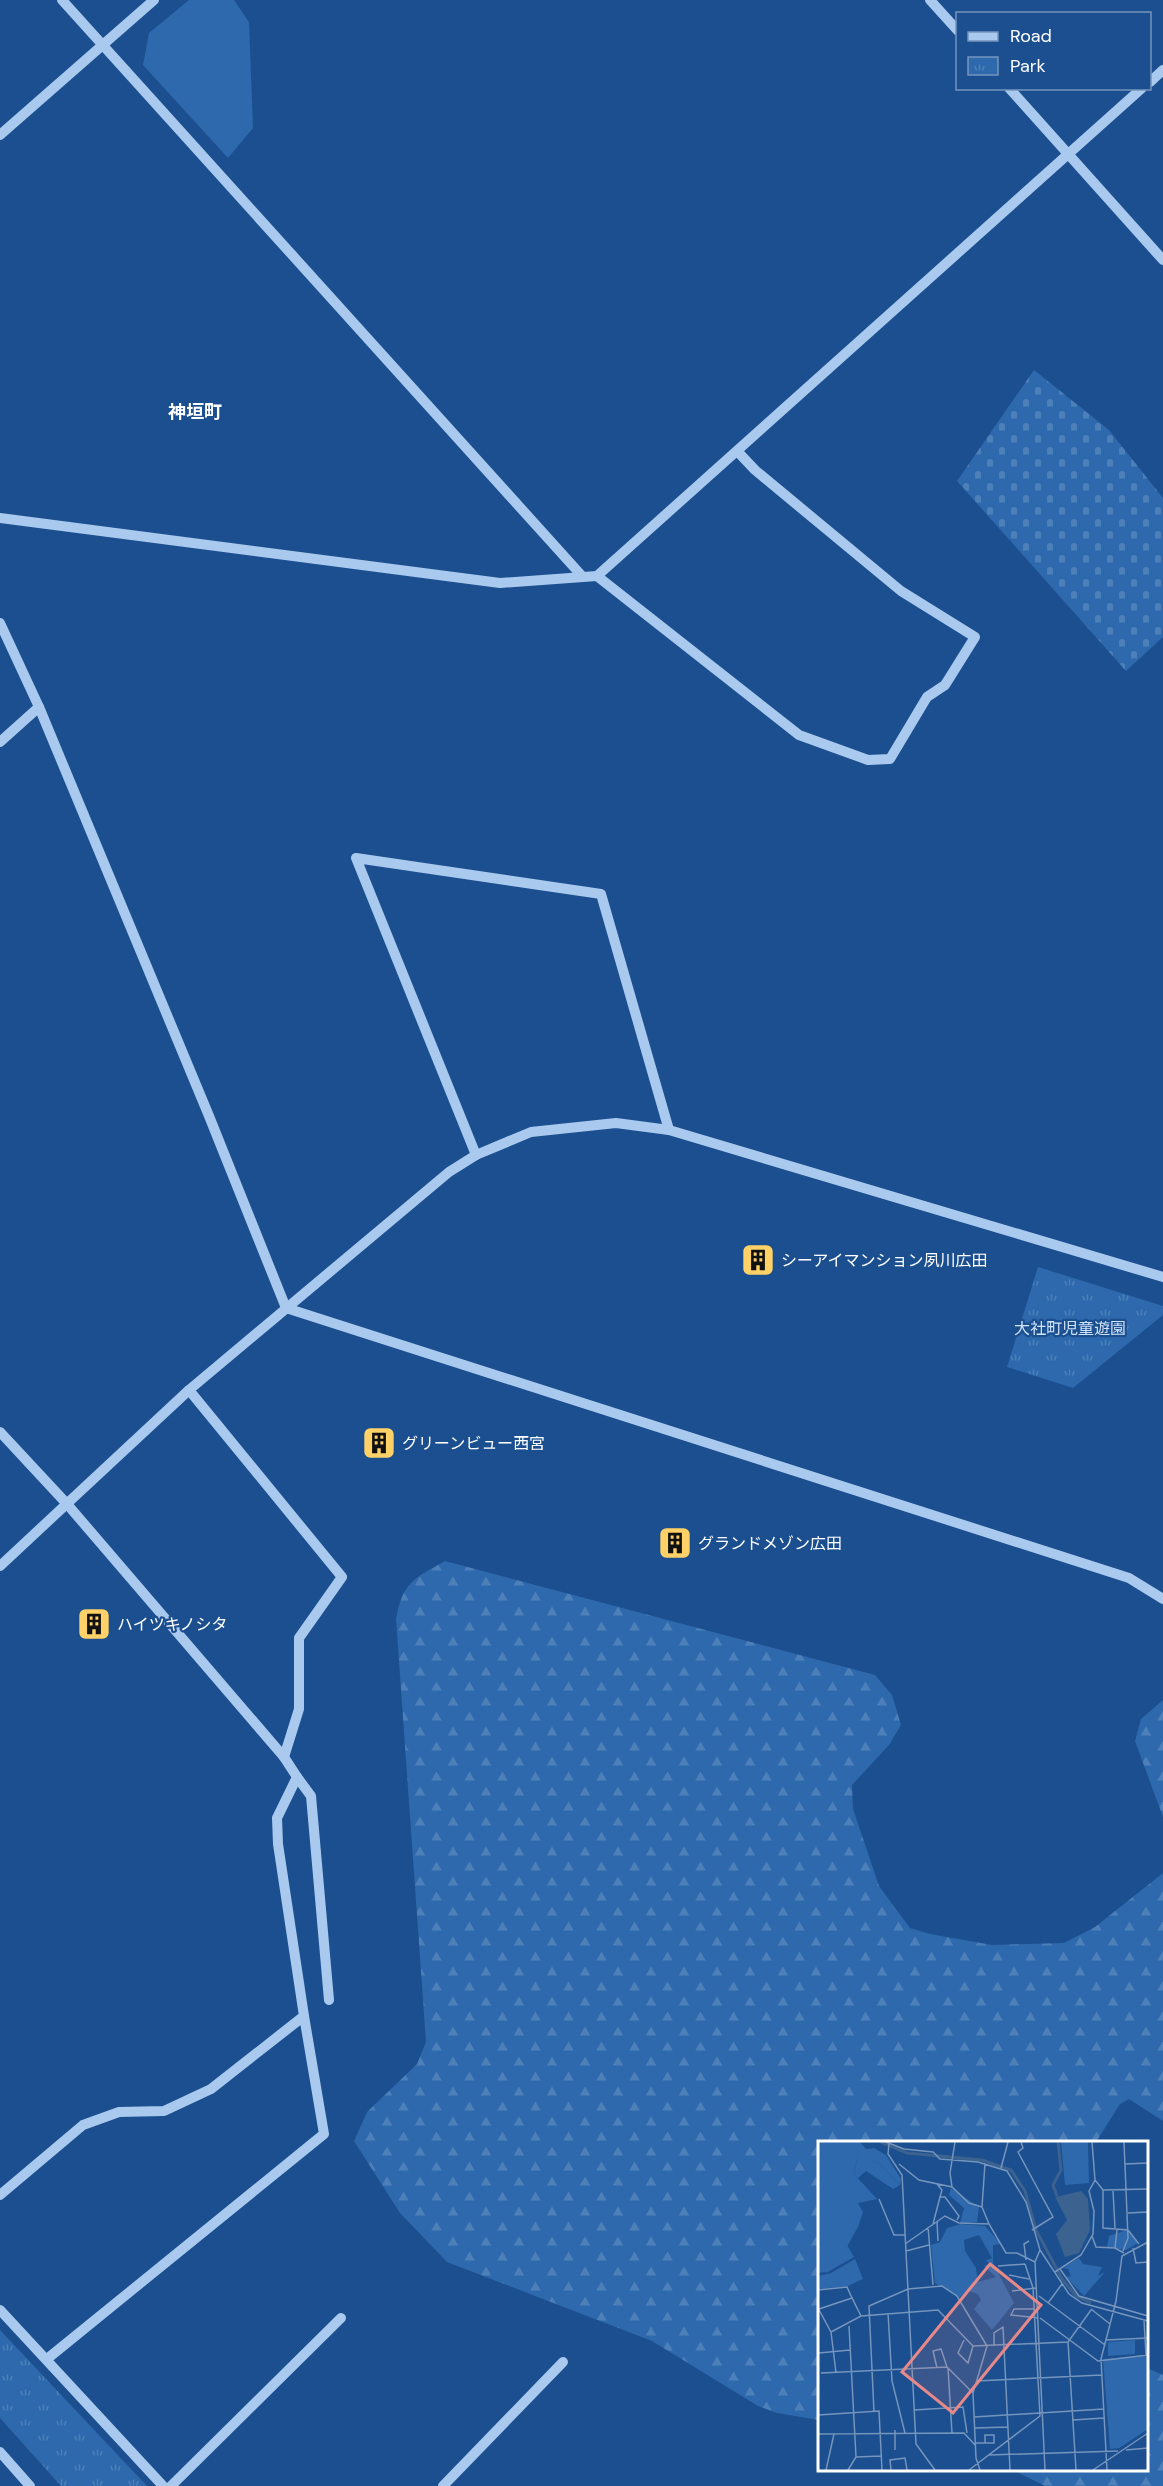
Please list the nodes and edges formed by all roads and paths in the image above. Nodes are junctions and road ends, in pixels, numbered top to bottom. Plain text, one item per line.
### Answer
1 (62, 0) edge
2 (154, 0) edge
3 (930, 0) edge
4 (956, 30) edge
5 (104, 46) junction
6 (1163, 70) edge
7 (1151, 80) edge
8 (1011, 90) edge
9 (1140, 90) edge
10 (0, 135) edge
11 (1067, 153) junction
12 (1163, 260) edge
13 (738, 452) junction
14 (0, 518) edge
15 (582, 576) junction
16 (597, 576) junction
17 (0, 622) edge
18 (39, 707) junction
19 (0, 742) edge
20 (669, 1130) junction
21 (476, 1155) junction
22 (1163, 1277) edge
23 (286, 1308) junction
24 (189, 1390) junction
25 (0, 1432) edge
26 (67, 1504) junction
27 (0, 1566) edge
28 (1163, 1599) edge
29 (284, 1756) junction
30 (297, 1777) junction
31 (330, 2000) dead end
32 (304, 2016) junction
33 (0, 2195) edge
34 (0, 2310) edge
35 (341, 2318) dead end
36 (47, 2359) junction
37 (563, 2362) dead end
38 (0, 2452) edge
39 (30, 2486) edge
40 (163, 2486) edge
41 (171, 2486) edge
42 (443, 2486) edge

1 - 5 street
2 - 5 street
3 - 4 street
5 - 10 street
5 - 15 street
6 - 7 street
8 - 11 street
9 - 11 street
11 - 12 street
11 - 13 street
13 - 16 street
13 - 16 street
14 - 15 street
15 - 16 street
17 - 18 street
18 - 19 street
18 - 23 street
20 - 21 street
20 - 21 street
20 - 22 street
21 - 23 street
23 - 24 street
23 - 28 street
24 - 26 street
24 - 29 street
25 - 26 street
26 - 27 street
26 - 29 street
29 - 30 street
30 - 31 street
30 - 32 street
32 - 33 street
32 - 36 street
34 - 36 street
35 - 41 street
36 - 40 street
37 - 42 street
38 - 39 street

